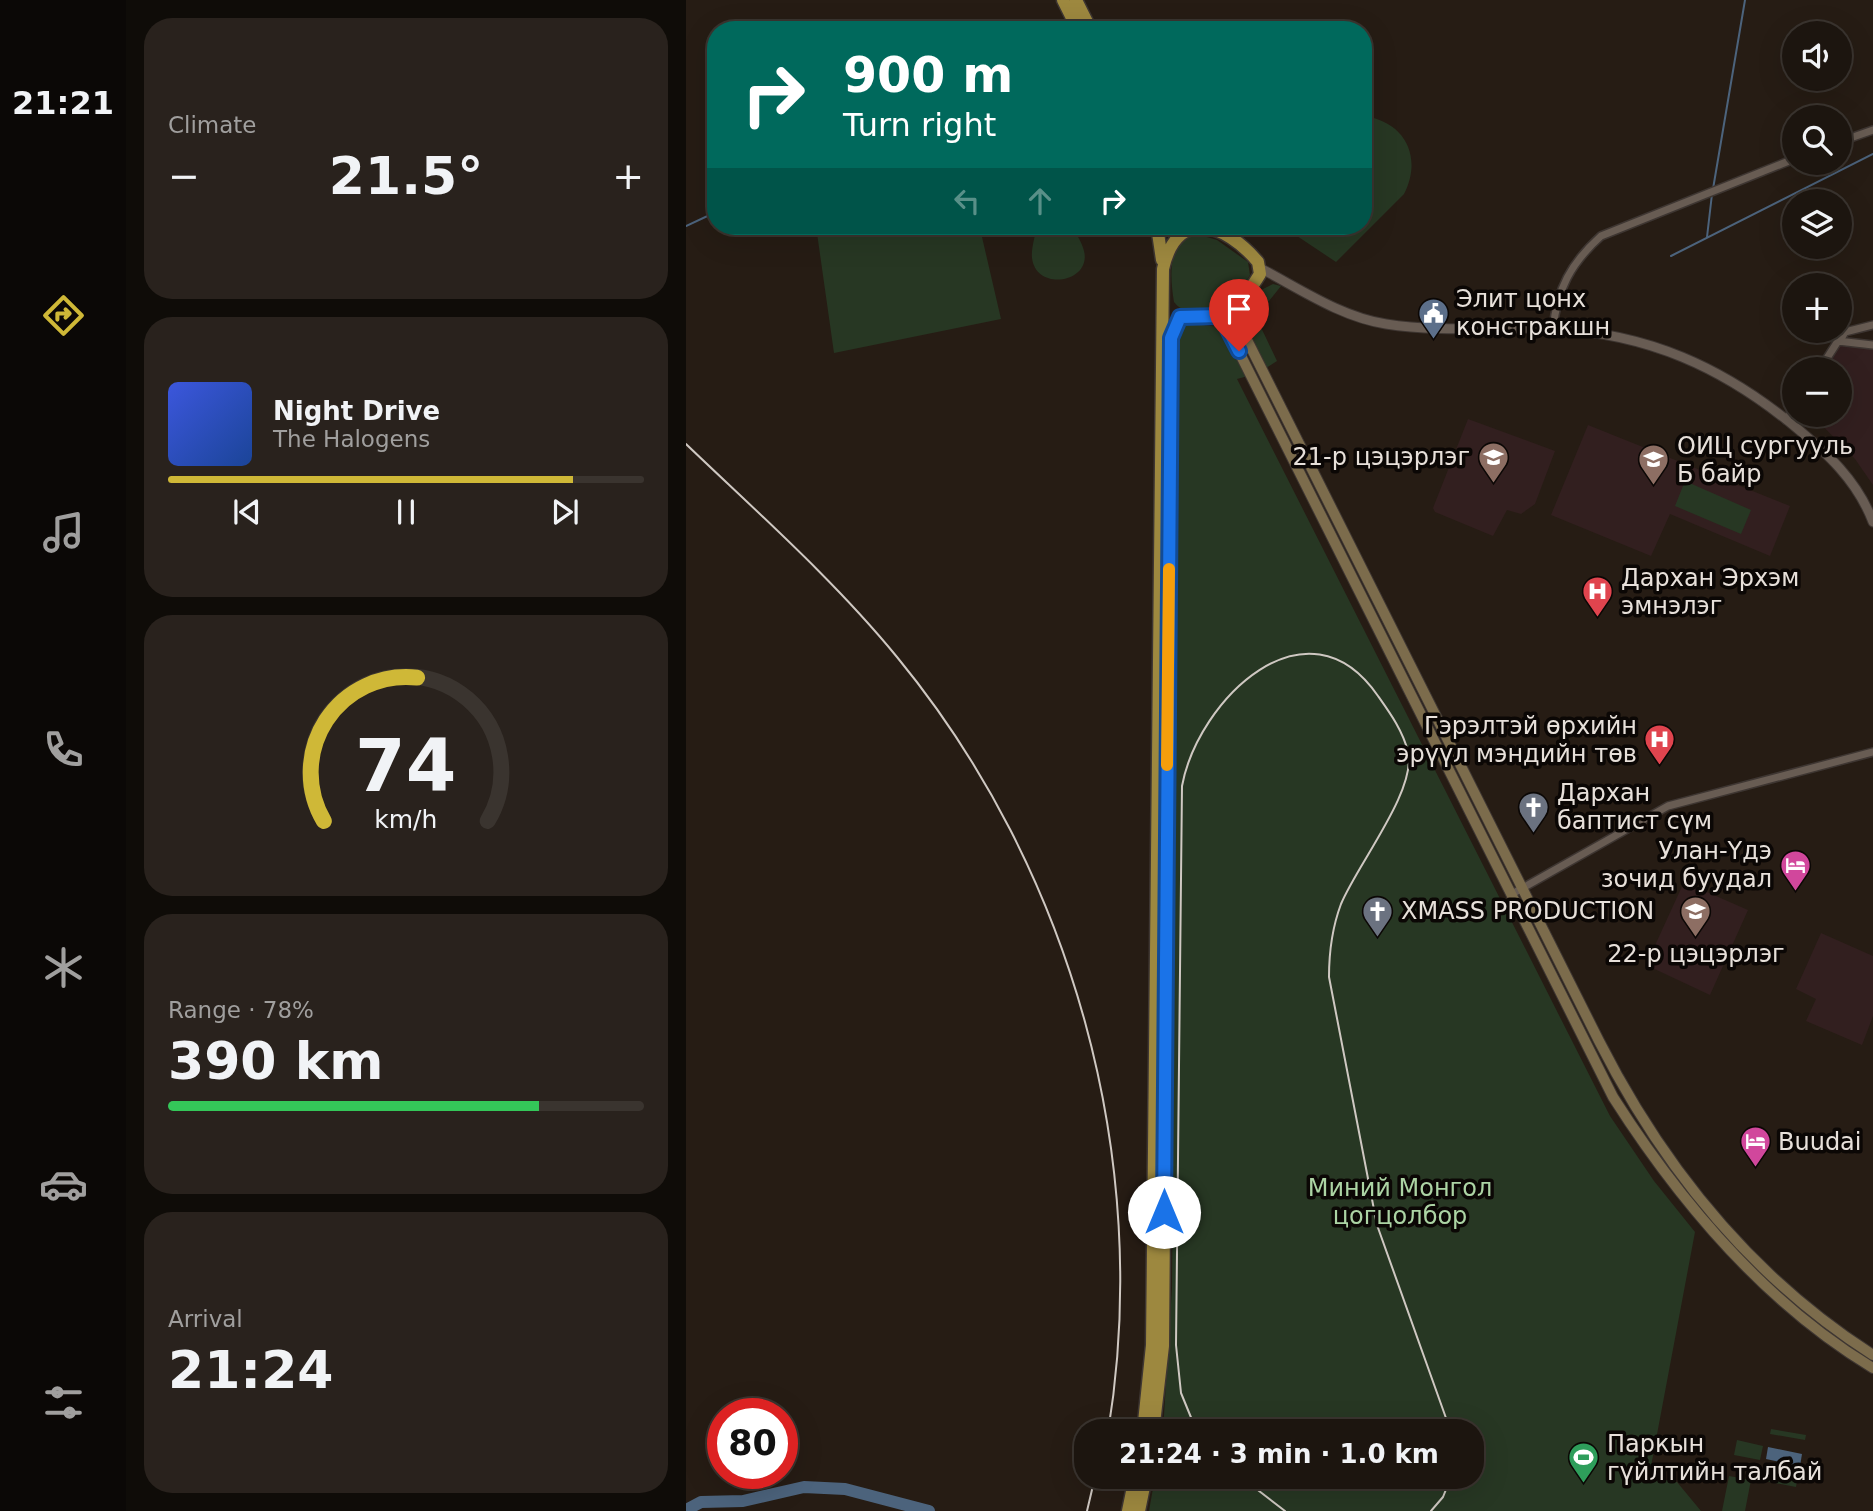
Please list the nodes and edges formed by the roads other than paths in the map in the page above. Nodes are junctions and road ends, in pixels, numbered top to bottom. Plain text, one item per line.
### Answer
1 (1063, 0) edge
2 (1076, 0) edge
3 (1078, 21) edge
4 (1081, 21) edge
5 (1873, 130) edge
6 (1852, 137) edge
7 (1782, 164) edge
8 (1158, 235) edge
9 (1180, 235) edge
10 (1228, 236) edge
11 (1260, 268) junction
12 (1163, 269) junction
13 (1163, 285) junction
14 (1227, 313) junction
15 (1180, 317) junction
16 (1873, 325) edge
17 (1553, 329) junction
18 (1852, 330) edge
19 (1852, 341) edge
20 (1873, 345) edge
21 (1782, 417) edge
22 (1794, 427) edge
23 (1873, 522) edge
24 (1873, 752) edge
25 (1524, 887) junction
26 (1512, 894) junction
27 (1873, 1355) edge
28 (1873, 1368) edge
29 (1144, 1419) edge
30 (1155, 1419) edge
31 (1133, 1489) edge
32 (1144, 1489) edge
33 (1128, 1511) edge
34 (1139, 1511) edge

1 - 3 highway
2 - 4 highway
5 - 6 street
7 - 17 street
8 - 12 highway
9 - 12 highway
10 - 11 highway
11 - 14 highway
11 - 17 street
12 - 13 highway
13 - 15 highway
13 - 29 highway
14 - 15 highway
14 - 25 main road
14 - 26 main road
15 - 30 highway
16 - 18 street
17 - 21 street
19 - 20 street
22 - 23 street
24 - 25 street
25 - 26 street
25 - 27 main road
26 - 28 main road
31 - 33 highway
32 - 34 highway

